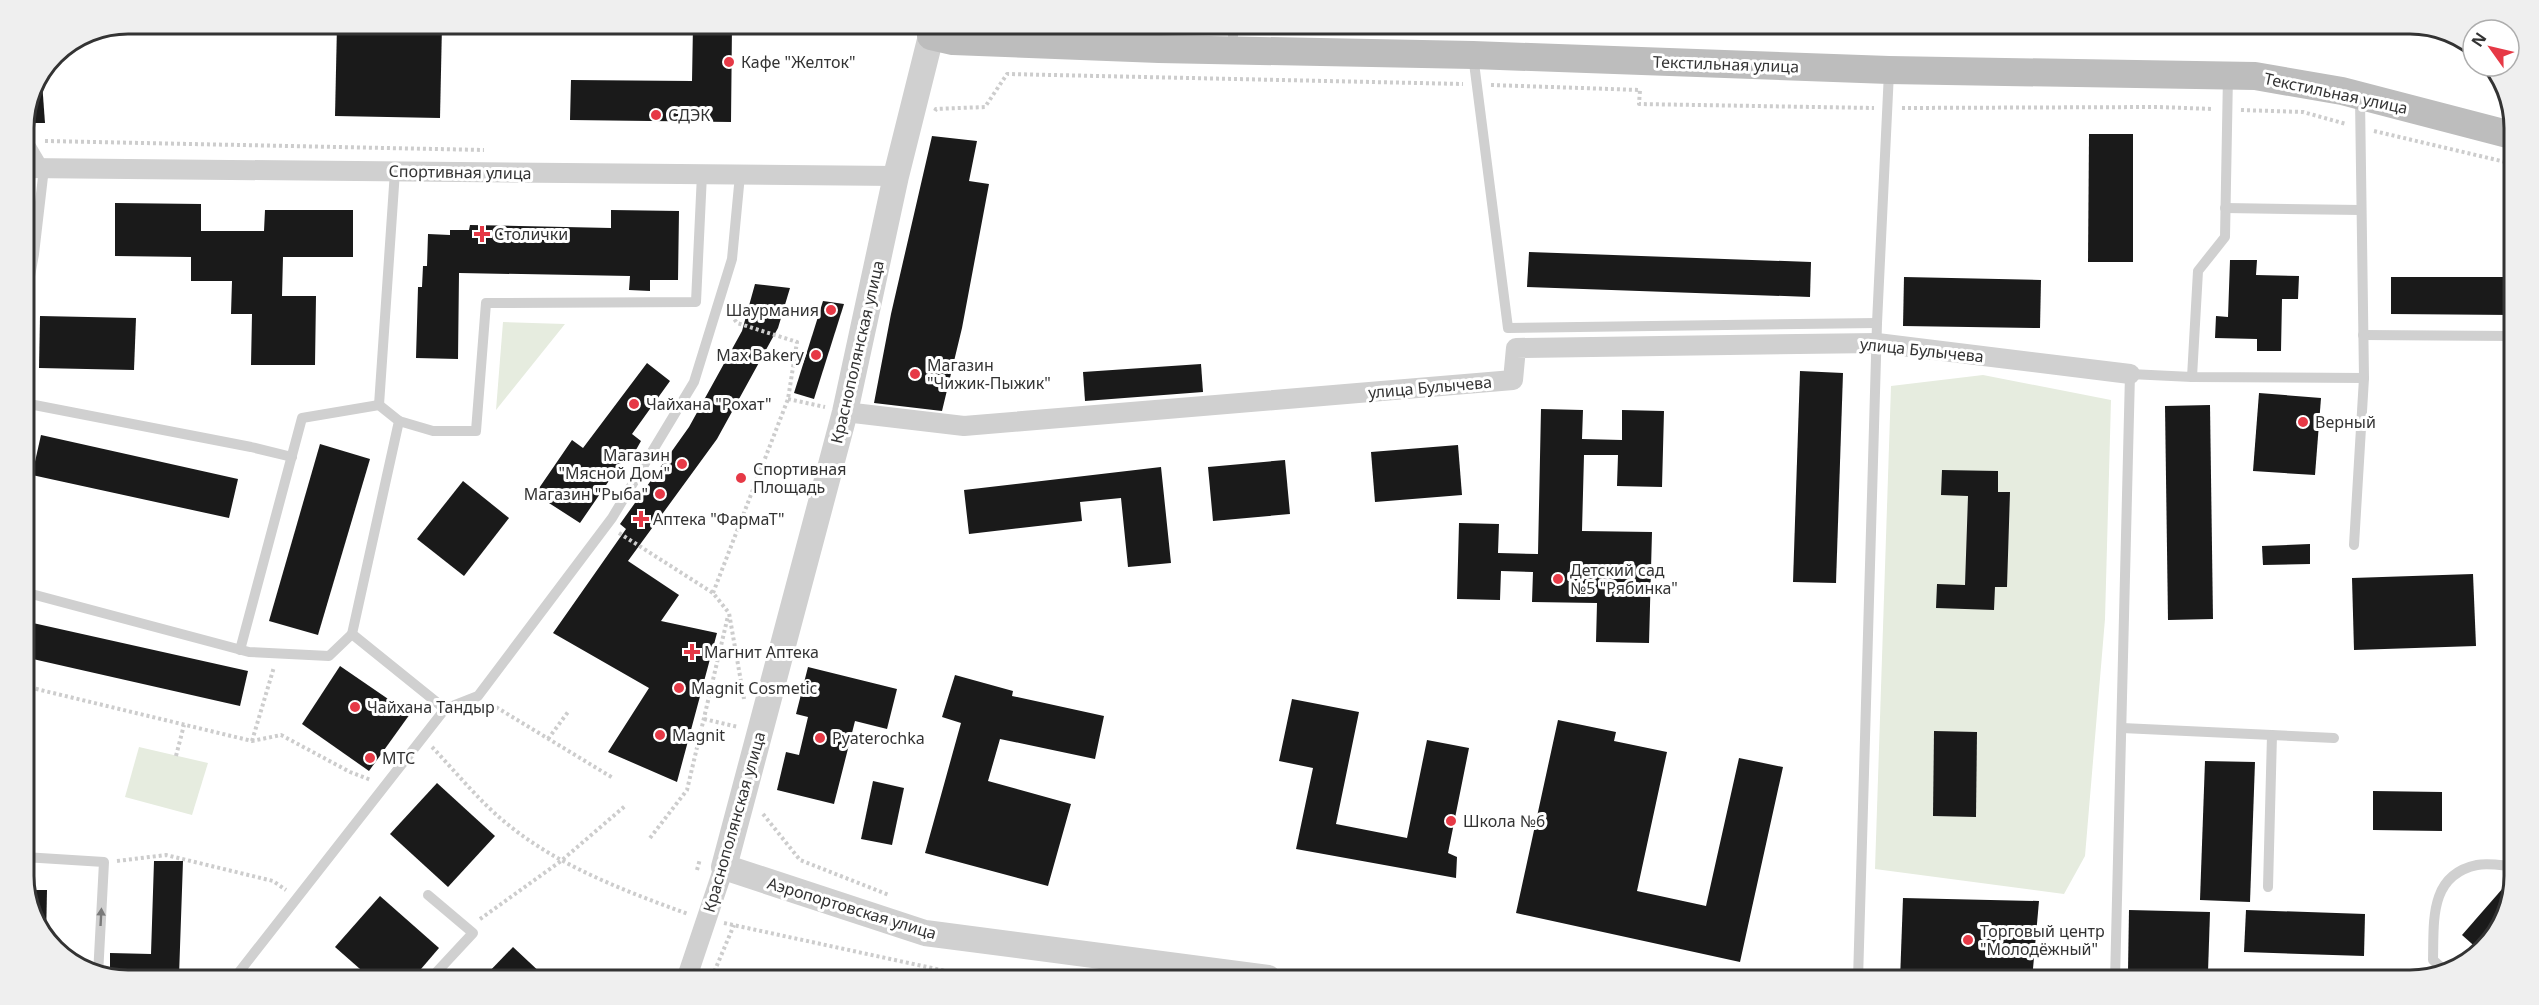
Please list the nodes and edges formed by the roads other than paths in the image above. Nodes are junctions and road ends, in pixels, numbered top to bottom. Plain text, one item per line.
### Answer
1 (930, 35) edge
2 (939, 35) edge
3 (1233, 38) edge
4 (1473, 55) junction
5 (1889, 70) junction
6 (2229, 75) junction
7 (2360, 95) junction
8 (2504, 133) edge
9 (34, 168) edge
10 (395, 171) junction
11 (702, 174) junction
12 (740, 175) junction
13 (896, 176) junction
14 (2225, 208) junction
15 (2361, 210) junction
16 (1877, 323) junction
17 (2363, 335) junction
18 (2504, 336) edge
19 (1877, 343) junction
20 (2130, 374) junction
21 (2192, 377) junction
22 (2364, 378) junction
23 (34, 405) edge
24 (379, 405) junction
25 (845, 412) junction
26 (399, 421) junction
27 (292, 457) junction
28 (2354, 545) dead end
29 (35, 595) edge
30 (352, 634) junction
31 (240, 650) junction
32 (445, 709) junction
33 (2122, 728) junction
34 (2272, 735) junction
35 (2334, 738) dead end
36 (35, 858) edge
37 (2504, 866) edge
38 (724, 867) junction
39 (2268, 887) dead end
40 (428, 895) dead end
41 (98, 966) edge
42 (2440, 966) edge
43 (241, 970) edge
44 (438, 970) edge
45 (689, 970) edge
46 (1240, 970) edge
47 (1858, 970) edge
48 (2115, 970) edge

1 - 13 street, Краснополянская улица
2 - 3 main road, Текстильная улица
3 - 4 main road, Текстильная улица
4 - 5 main road, Текстильная улица
4 - 16 lane
5 - 6 main road, Текстильная улица
5 - 16 lane
6 - 7 main road, Текстильная улица
6 - 14 lane
7 - 8 main road, Текстильная улица
7 - 15 lane
9 - 10 street, Спортивная улица
10 - 11 street, Спортивная улица
10 - 24 lane
11 - 12 street, Спортивная улица
11 - 26 lane
12 - 13 street, Спортивная улица
12 - 32 lane
13 - 25 street, Краснополянская улица
14 - 15 lane
14 - 21 lane
15 - 17 lane
16 - 19 lane
17 - 18 lane
17 - 22 lane
19 - 20 street, улица Булычева
19 - 25 street, улица Булычева
19 - 47 lane
20 - 21 lane
20 - 33 lane
21 - 22 lane
22 - 28 lane
23 - 27 lane
24 - 26 lane
24 - 27 lane
25 - 38 street, Краснополянская улица
26 - 30 lane
27 - 31 lane
29 - 31 lane
30 - 31 lane
30 - 32 lane
32 - 43 lane
33 - 34 lane
33 - 48 lane
34 - 35 lane
34 - 39 lane
41 -> 36 lane
37 - 42 lane
38 - 45 street, Краснополянская улица
38 - 46 street, Аэропортовская улица
40 - 44 lane

